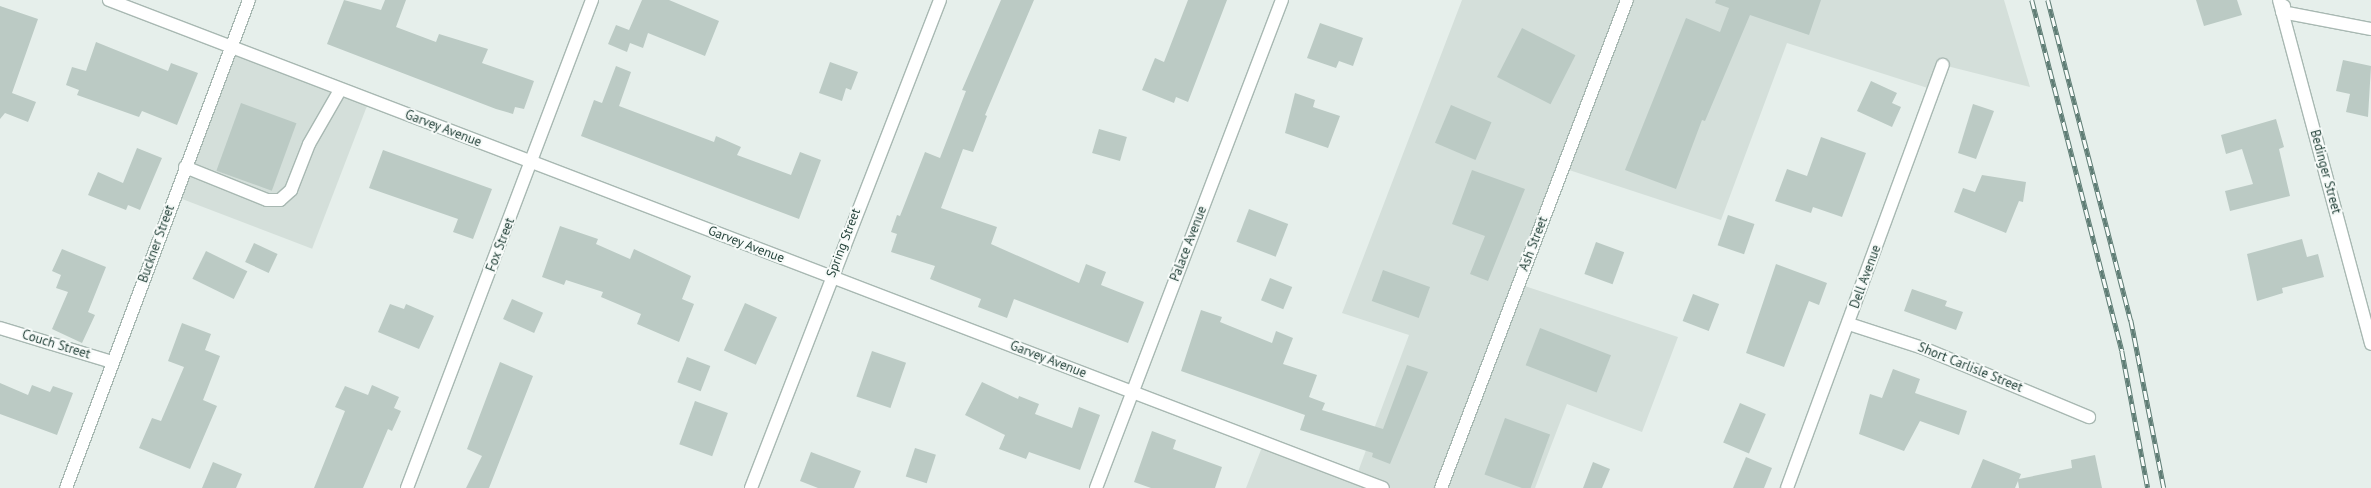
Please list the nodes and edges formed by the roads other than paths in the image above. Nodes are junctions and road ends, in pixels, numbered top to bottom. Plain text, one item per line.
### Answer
1 (109, 0) edge
2 (249, 0) edge
3 (592, 0) edge
4 (940, 0) edge
5 (1282, 0) edge
6 (1627, 0) edge
7 (2282, 4) edge
8 (2371, 29) edge
9 (230, 47) junction
10 (1943, 65) dead end
11 (340, 90) junction
12 (532, 164) junction
13 (185, 167) junction
14 (831, 277) junction
15 (1849, 324) junction
16 (0, 328) edge
17 (2371, 344) edge
18 (112, 362) junction
19 (1132, 392) junction
20 (2089, 417) dead end
21 (66, 488) edge
22 (407, 488) edge
23 (751, 488) edge
24 (1096, 488) edge
25 (1383, 488) edge
26 (1442, 488) edge
27 (1787, 488) edge

1 - 9 street, Garvey Avenue
2 - 9 street, Buckner Street
3 - 12 street, Fox Street
4 - 14 street, Spring Street
5 - 19 street, Palace Avenue
6 - 26 street, Ash Street
7 - 8 street
7 - 17 street, Bedinger Street
9 - 11 street, Garvey Avenue
9 - 13 street, Buckner Street
10 - 15 street, Dell Avenue
11 - 12 street, Garvey Avenue
11 - 13 street
12 - 14 street, Garvey Avenue
12 - 22 street, Fox Street
13 - 18 street, Buckner Street
14 - 19 street, Garvey Avenue
14 - 23 street, Spring Street
15 - 20 street, Short Carlisle Street
15 - 27 street, Dell Avenue
16 - 18 street, Couch Street
18 - 21 street, Buckner Street
19 - 24 street, Palace Avenue
19 - 25 street, Garvey Avenue

